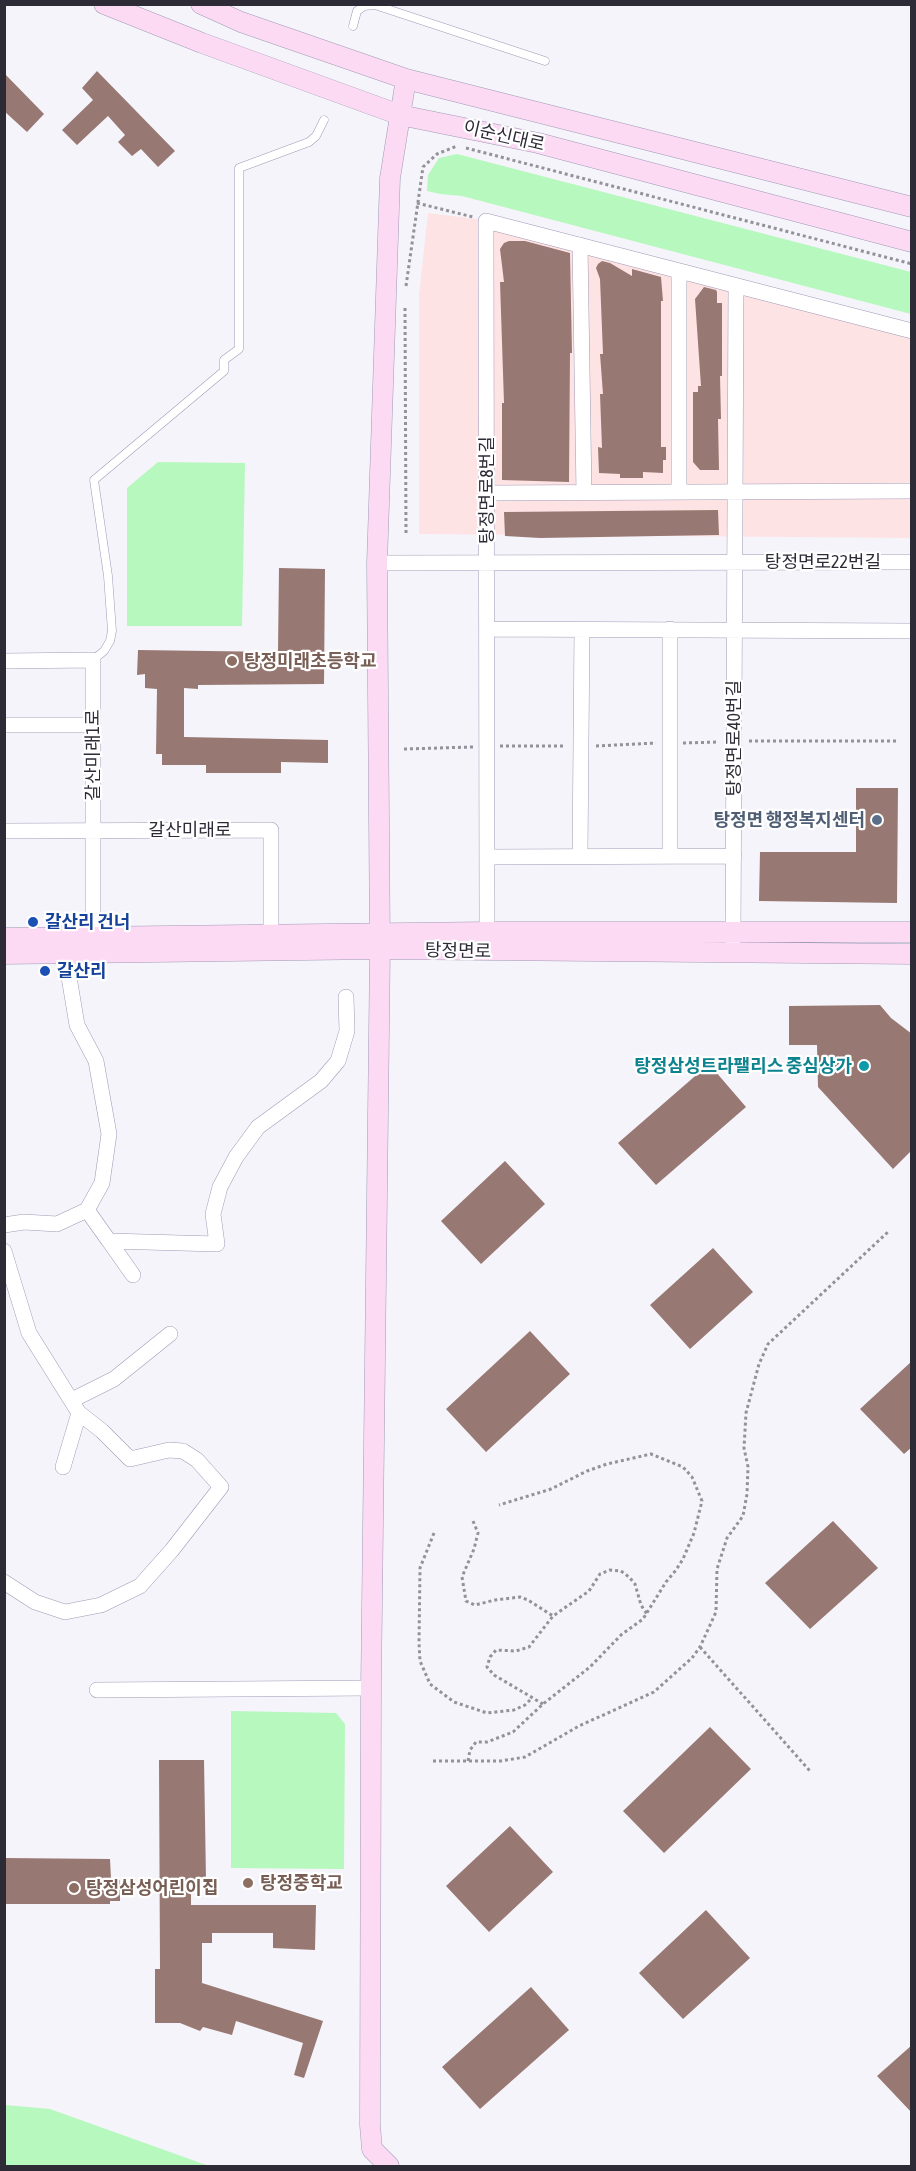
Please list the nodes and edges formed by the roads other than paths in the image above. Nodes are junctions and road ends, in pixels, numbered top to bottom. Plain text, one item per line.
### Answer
1 (104, 4) edge
2 (201, 4) edge
3 (353, 26) dead end
4 (545, 61) dead end
5 (406, 79) junction
6 (400, 115) junction
7 (324, 120) dead end
8 (912, 207) edge
9 (912, 242) edge
10 (580, 245) junction
11 (679, 271) junction
12 (736, 286) junction
13 (912, 331) edge
14 (912, 491) edge
15 (679, 492) junction
16 (736, 492) junction
17 (488, 493) junction
18 (584, 493) junction
19 (735, 562) junction
20 (912, 562) edge
21 (377, 563) junction
22 (487, 563) junction
23 (487, 629) junction
24 (582, 629) junction
25 (670, 629) junction
26 (735, 630) junction
27 (912, 631) edge
28 (93, 660) junction
29 (4, 661) edge
30 (4, 725) edge
31 (93, 725) junction
32 (93, 830) junction
33 (4, 831) edge
34 (580, 856) junction
35 (670, 856) junction
36 (734, 856) junction
37 (487, 857) junction
38 (487, 932) junction
39 (912, 932) edge
40 (733, 933) junction
41 (271, 935) junction
42 (93, 937) junction
43 (380, 942) junction
44 (7, 948) edge
45 (65, 953) junction
46 (733, 953) junction
47 (912, 954) edge
48 (346, 997) dead end
49 (87, 1210) junction
50 (4, 1225) edge
51 (108, 1241) junction
52 (4, 1251) edge
53 (133, 1275) dead end
54 (170, 1334) dead end
55 (75, 1407) junction
56 (63, 1467) dead end
57 (4, 1582) edge
58 (371, 1688) junction
59 (97, 1690) dead end
60 (389, 2166) edge

1 - 6 main road, 이순신대로
2 - 5 main road, 이순신대로
3 - 4 lane
5 - 6 main road
5 - 8 main road, 이순신대로
6 - 9 main road, 이순신대로
6 - 21 main road
7 - 28 lane
10 - 11 street
10 - 17 street, 탕정면로8번길
10 - 18 street
11 - 12 street
11 - 15 street
12 - 13 street
12 - 16 street, 탕정면로40번길
14 - 16 street
15 - 16 street
15 - 18 street
16 - 19 street, 탕정면로40번길
17 - 18 street
17 - 22 street, 탕정면로8번길
19 - 20 street, 탕정면로22번길
19 - 22 street
19 - 26 street, 탕정면로40번길
21 - 22 street
21 - 43 main road
22 - 23 street, 탕정면로8번길
23 - 24 street
23 - 37 street, 탕정면로8번길
24 - 25 street
24 - 34 street
25 - 26 street
25 - 35 street
26 - 27 street
26 - 36 street, 탕정면로40번길
28 - 29 street
28 - 31 street, 갈산미래1로
30 - 31 street
31 - 32 street, 갈산미래1로
32 - 33 street, 갈산미래로
32 - 41 street, 갈산미래로
32 - 42 street, 갈산미래1로
34 - 35 street
34 - 37 street
35 - 36 street
36 - 40 street, 탕정면로40번길
37 - 38 street, 탕정면로8번길
38 - 40 main road, 탕정면로
38 - 43 main road, 탕정면로
39 - 40 main road, 탕정면로
40 - 46 street, 탕정면로40번길
41 - 42 main road, 탕정면로
41 - 43 main road, 탕정면로
42 - 44 main road, 탕정면로
43 - 45 main road, 탕정면로
43 - 46 main road, 탕정면로
43 - 58 main road
44 - 45 main road, 탕정면로
45 - 49 street
46 - 47 main road, 탕정면로
48 - 51 street
49 - 50 street
49 - 51 street
51 - 53 street
52 - 55 street
54 - 55 street
55 - 56 street
55 - 57 street
58 - 59 street
58 - 60 main road

